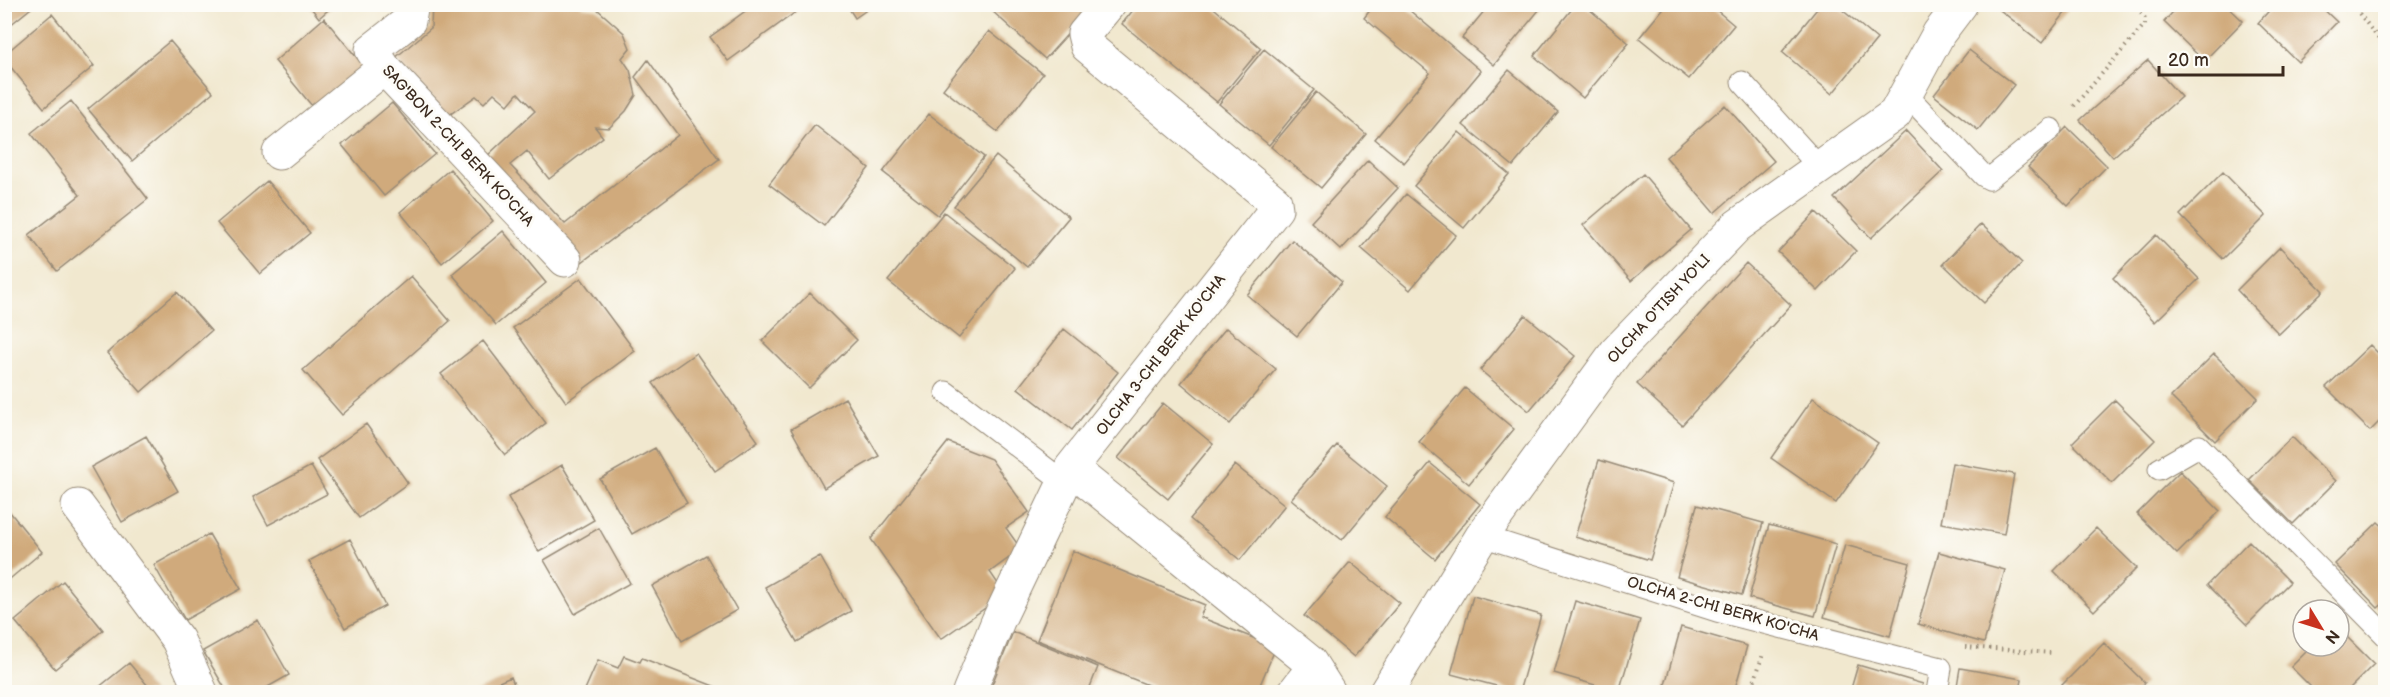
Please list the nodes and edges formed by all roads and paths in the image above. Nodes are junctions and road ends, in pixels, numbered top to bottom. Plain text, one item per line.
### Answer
1 (412, 4) edge
2 (1109, 4) edge
3 (1961, 4) edge
4 (2132, 4) edge
5 (2352, 4) edge
6 (2381, 42) dead end
7 (384, 68) junction
8 (1742, 82) dead end
9 (1906, 94) junction
10 (2051, 129) joint
11 (279, 153) dead end
12 (1821, 168) junction
13 (565, 260) dead end
14 (946, 392) dead end
15 (2159, 469) dead end
16 (1067, 475) junction
17 (78, 506) dead end
18 (1482, 536) junction
19 (2385, 636) edge
20 (2053, 653) dead end
21 (1310, 663) junction
22 (1941, 668) junction
23 (201, 693) edge
24 (969, 693) edge
25 (1287, 693) edge
26 (1329, 693) edge
27 (1386, 693) edge
28 (1937, 693) edge

1 - 7 street, SAG'BON 2-CHI BERK KO'CHA
2 - 16 street, OLCHA 3-CHI BERK KO'CHA
3 - 9 street, OLCHA O'TISH YO'LI
4 - 10 path
5 - 6 path
7 - 11 street
7 - 13 street, SAG'BON 2-CHI BERK KO'CHA
8 - 12 lane
9 - 10 lane
9 - 12 street, OLCHA O'TISH YO'LI
12 - 18 street, OLCHA O'TISH YO'LI
14 - 16 lane
15 - 19 lane
16 - 21 street
16 - 24 street
17 - 23 street
18 - 22 lane, OLCHA 2-CHI BERK KO'CHA
18 - 27 street, OLCHA O'TISH YO'LI
20 - 22 path
21 - 25 lane
21 - 26 street
22 - 28 lane

